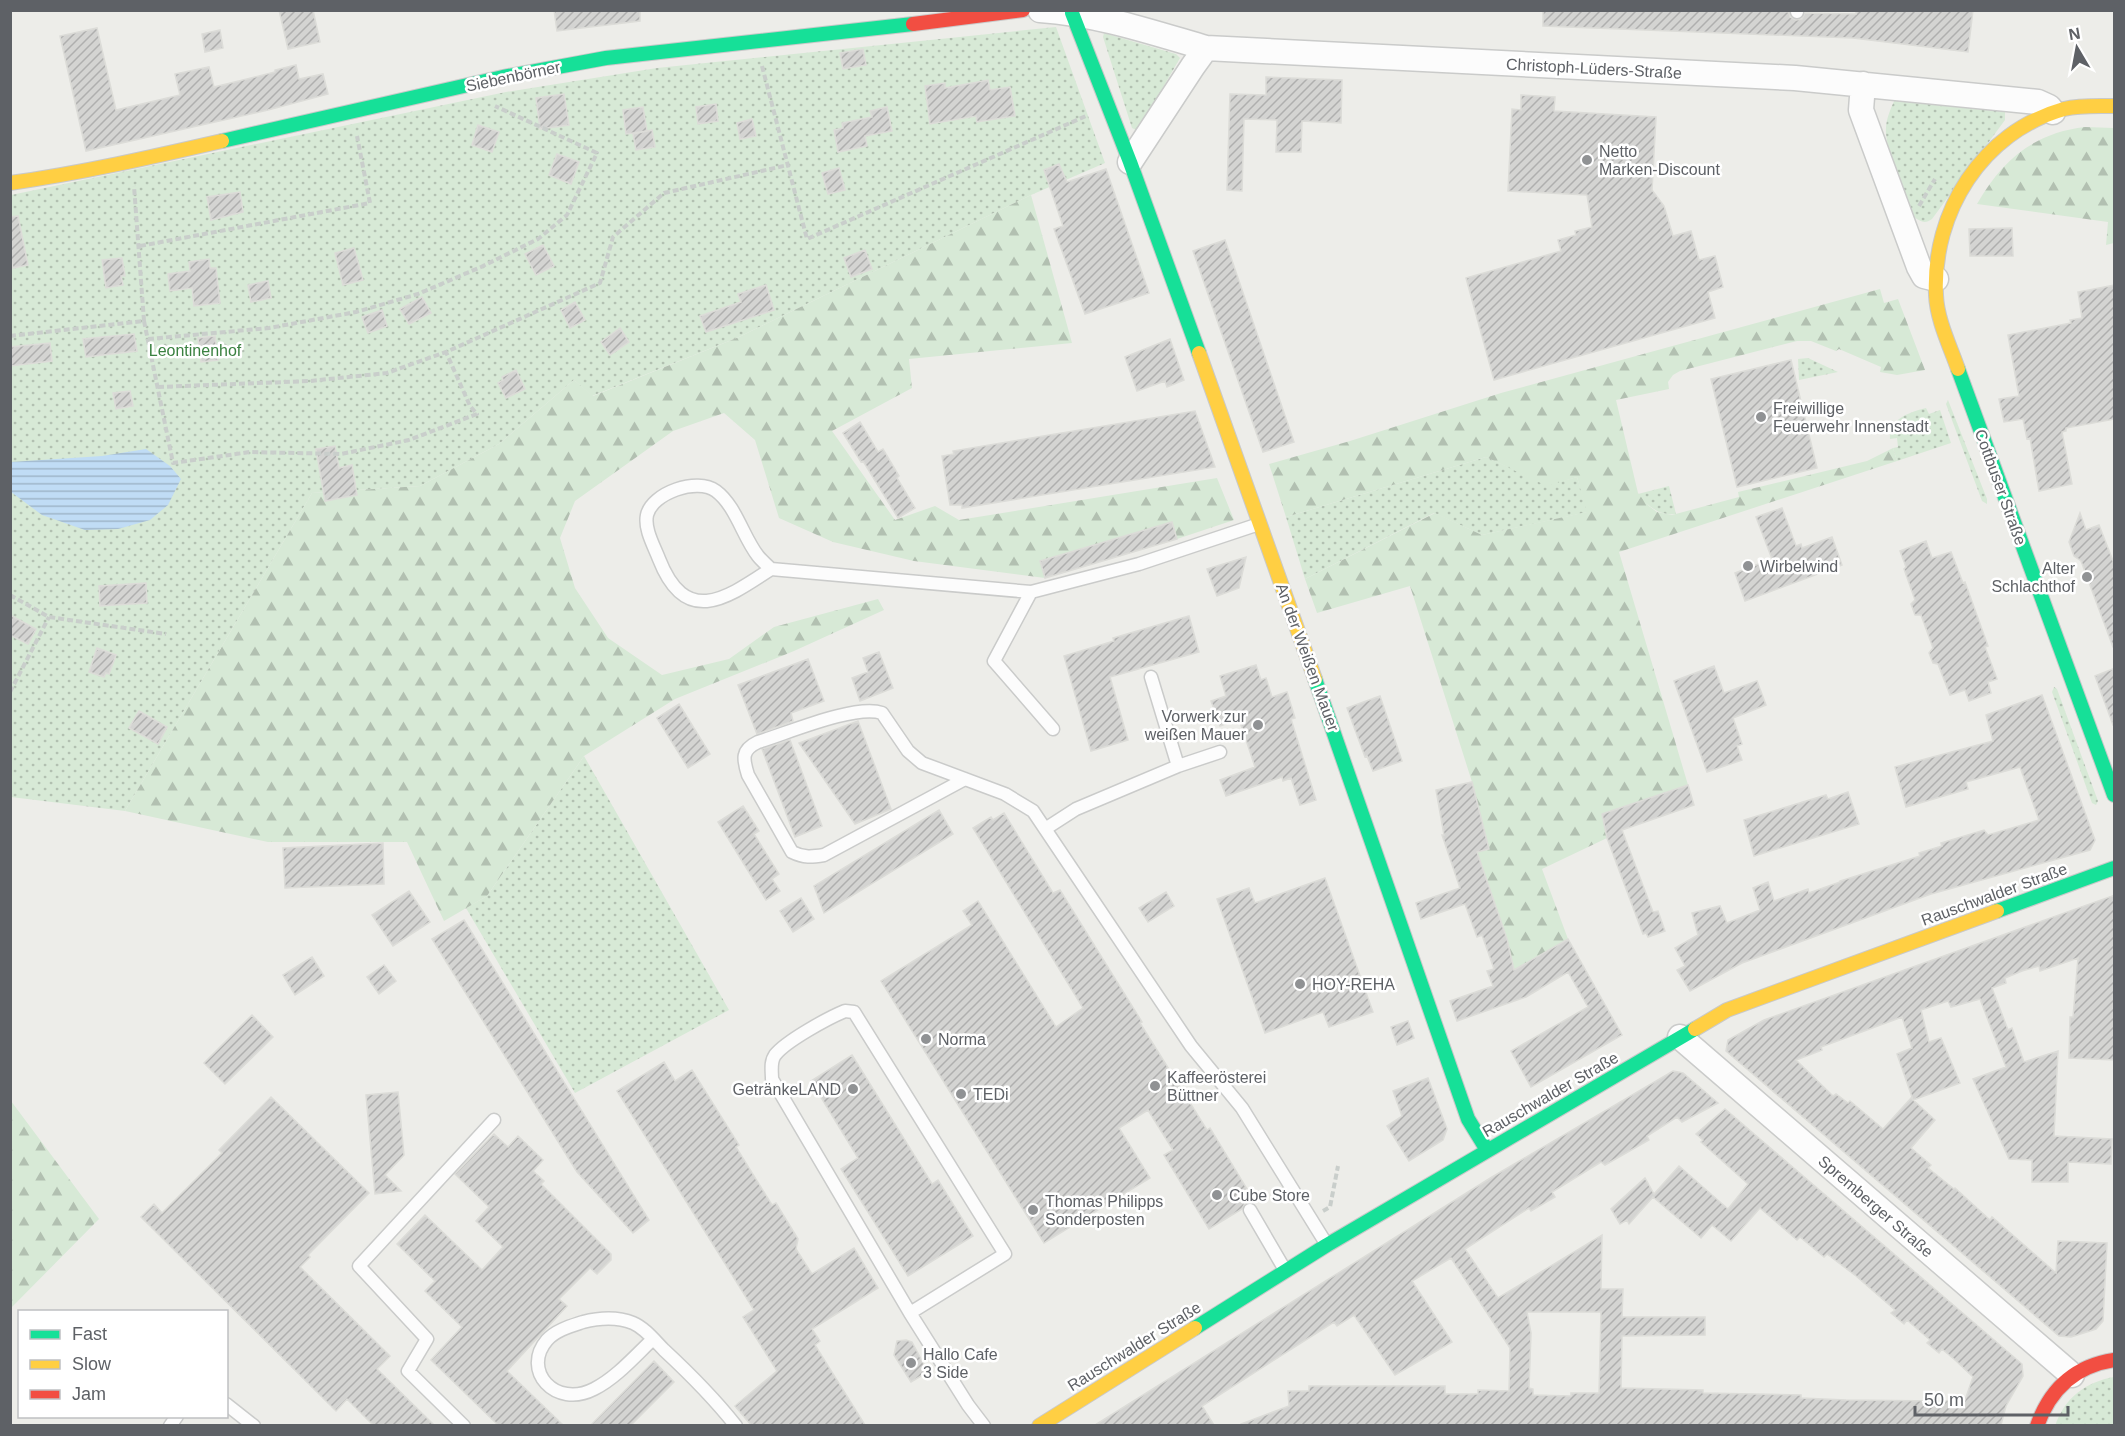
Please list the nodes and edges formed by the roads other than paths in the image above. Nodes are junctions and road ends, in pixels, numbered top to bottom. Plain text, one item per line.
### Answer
1 (1023, 10) edge
2 (1040, 10) edge
3 (1072, 13) junction
4 (1206, 48) junction
5 (1863, 84) junction
6 (2115, 106) edge
7 (2053, 112) junction
8 (1130, 162) junction
9 (10, 183) edge
10 (1936, 279) junction
11 (1260, 523) junction
12 (771, 569) junction
13 (1030, 592) junction
14 (1151, 677) dead end
15 (1053, 729) dead end
16 (1220, 752) dead end
17 (1178, 766) junction
18 (965, 779) junction
19 (2115, 795) edge
20 (1045, 829) junction
21 (2115, 868) edge
22 (1680, 1037) junction
23 (494, 1120) dead end
24 (1487, 1150) junction
25 (1250, 1210) dead end
26 (1327, 1245) junction
27 (1286, 1271) junction
28 (910, 1313) junction
29 (652, 1339) junction
30 (2115, 1360) edge
31 (2072, 1375) junction
32 (228, 1406) edge
33 (254, 1425) edge
34 (464, 1425) edge
35 (736, 1425) edge
36 (984, 1425) edge
37 (1039, 1425) edge
38 (2037, 1425) edge

1 - 9 street, Siebenbörner
2 - 3 street
3 - 4 street, Christoph-Lüders-Straße
3 - 8 street, An der Weißen Mauer
4 - 5 street, Christoph-Lüders-Straße
4 - 8 street
5 - 7 street, Christoph-Lüders-Straße
5 - 10 street
6 - 7 street
7 - 10 street, Cottbuser Straße
8 - 11 street, An der Weißen Mauer
10 - 19 street, Cottbuser Straße
11 - 13 lane
11 - 24 street, An der Weißen Mauer
12 - 12 lane
12 - 13 lane
13 - 15 lane
14 - 17 lane
16 - 17 lane
17 - 20 lane
18 - 18 lane
18 - 20 lane
20 - 26 lane
21 - 22 street, Rauschwalder Straße
22 - 24 street, Rauschwalder Straße
22 - 31 street, Spremberger Straße
23 - 34 lane
24 - 26 street, Rauschwalder Straße
25 - 27 lane
26 - 27 street, Rauschwalder Straße
27 - 37 street, Rauschwalder Straße
28 - 28 lane
28 - 36 lane
29 - 29 lane
29 - 35 lane
30 - 31 street
31 - 38 street
32 - 33 lane

